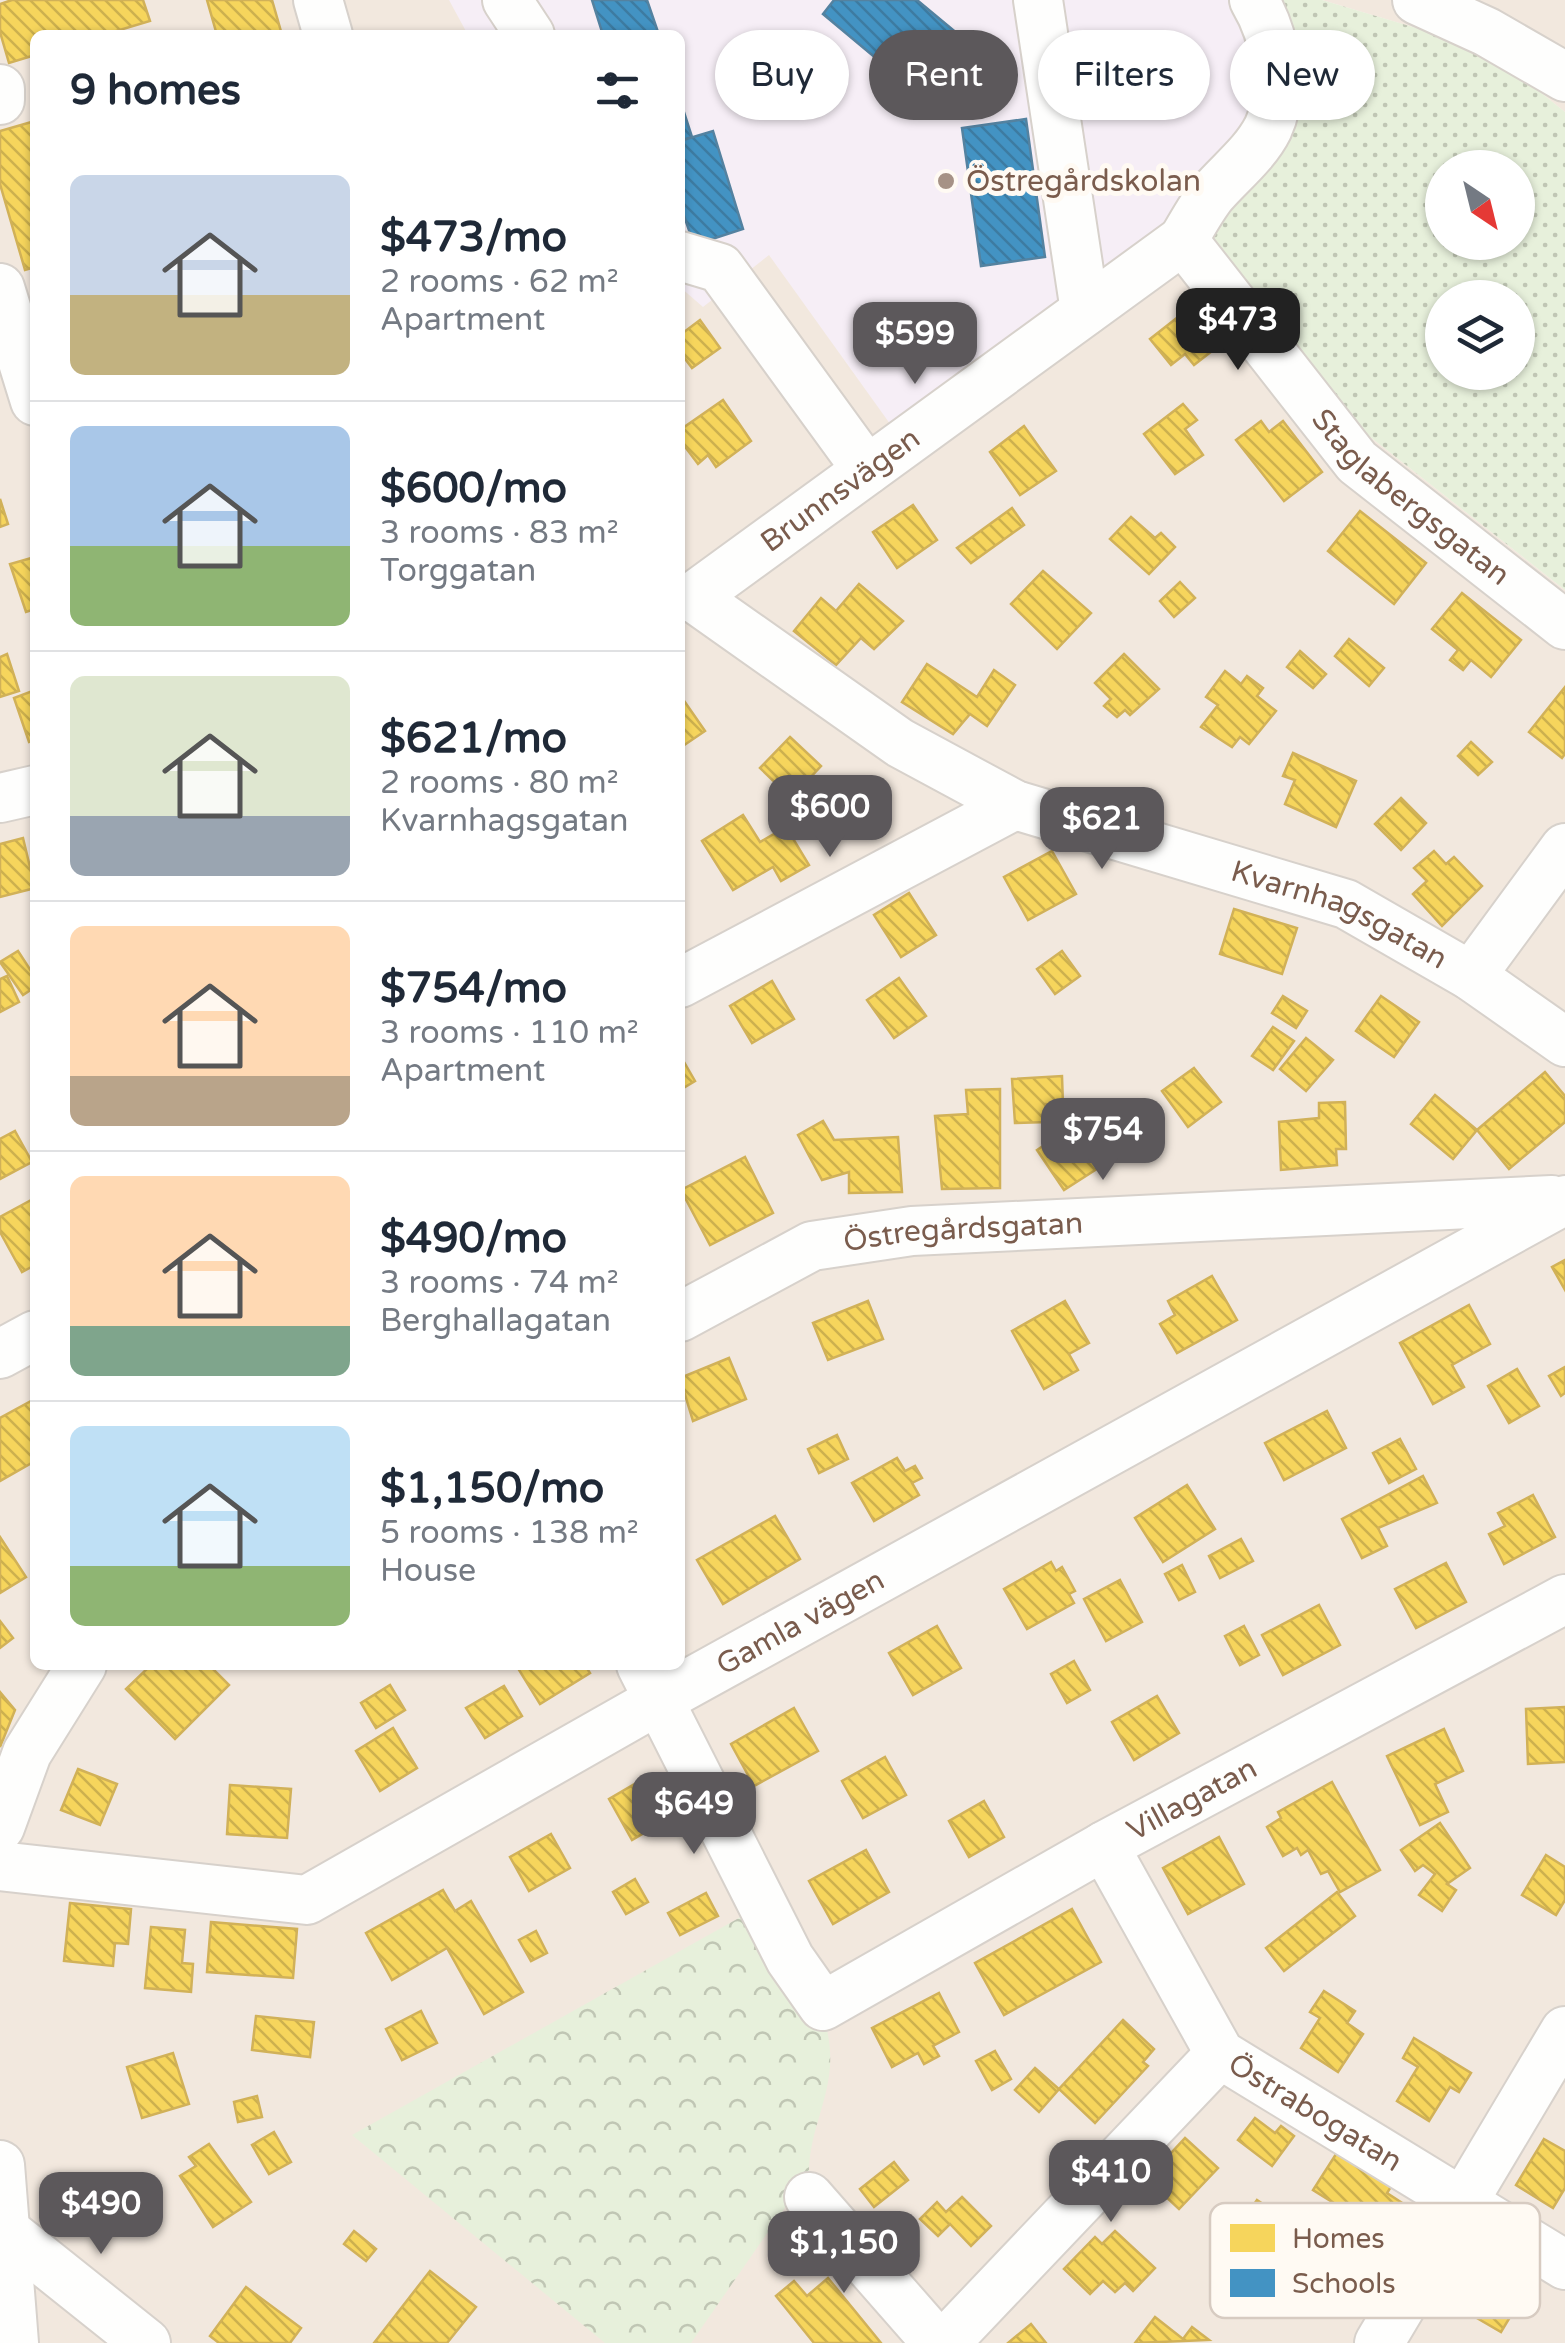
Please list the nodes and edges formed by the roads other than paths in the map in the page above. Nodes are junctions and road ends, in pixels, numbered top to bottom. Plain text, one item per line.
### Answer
1 (318, 0) edge
2 (506, 0) edge
3 (1038, 0) edge
4 (1254, 0) edge
5 (1417, 0) edge
6 (327, 30) edge
7 (527, 30) edge
8 (1565, 77) edge
9 (0, 89) edge
10 (0, 100) edge
11 (1183, 240) junction
12 (685, 258) edge
13 (0, 288) edge
14 (1085, 311) junction
15 (24, 385) edge
16 (867, 470) junction
17 (686, 597) edge
18 (1565, 625) edge
19 (30, 791) edge
20 (0, 798) edge
21 (1016, 805) junction
22 (1565, 848) edge
23 (1471, 976) junction
24 (685, 980) edge
25 (1565, 1042) edge
26 (1565, 1200) edge
27 (685, 1314) edge
28 (30, 1338) edge
29 (0, 1354) edge
30 (1565, 1599) edge
31 (685, 1664) edge
32 (79, 1670) edge
33 (674, 1670) edge
34 (649, 1683) edge
35 (0, 1828) edge
36 (1104, 1846) junction
37 (0, 1866) edge
38 (1565, 2031) edge
39 (1220, 2054) junction
40 (0, 2164) edge
41 (809, 2197) dead end
42 (1464, 2201) junction
43 (1467, 2203) edge
44 (3, 2233) edge
45 (1540, 2249) edge
46 (1565, 2265) edge
47 (1394, 2318) edge
48 (14, 2343) edge
49 (146, 2343) edge
50 (941, 2343) edge
51 (1379, 2343) edge

1 - 6 street
2 - 7 street
3 - 14 street
4 - 11 street
5 - 8 street
9 - 10 street
11 - 14 street, Brunnsvägen
11 - 18 street, Staglabergsgatan
12 - 16 street
13 - 15 street
14 - 16 street, Brunnsvägen
16 - 17 street, Brunnsvägen
17 - 21 street, Kvarnhagsgatan
19 - 20 street
21 - 23 street, Kvarnhagsgatan
21 - 24 street
22 - 23 street
23 - 25 street, Kvarnhagsgatan
26 - 27 street, Östregårdsgatan
26 - 31 street, Gamla vägen
28 - 29 street
30 - 36 street, Villagatan
32 - 35 street
33 - 34 street, Gamla vägen
34 - 36 street, Villagatan
34 - 37 street, Gamla vägen
36 - 39 street, Östrabogatan
38 - 42 street
39 - 42 street, Östrabogatan
39 - 50 street
40 - 44 street
41 - 50 street
42 - 43 street, Östrabogatan
44 - 48 street
44 - 49 street
45 - 46 street, Östrabogatan
47 - 51 street

